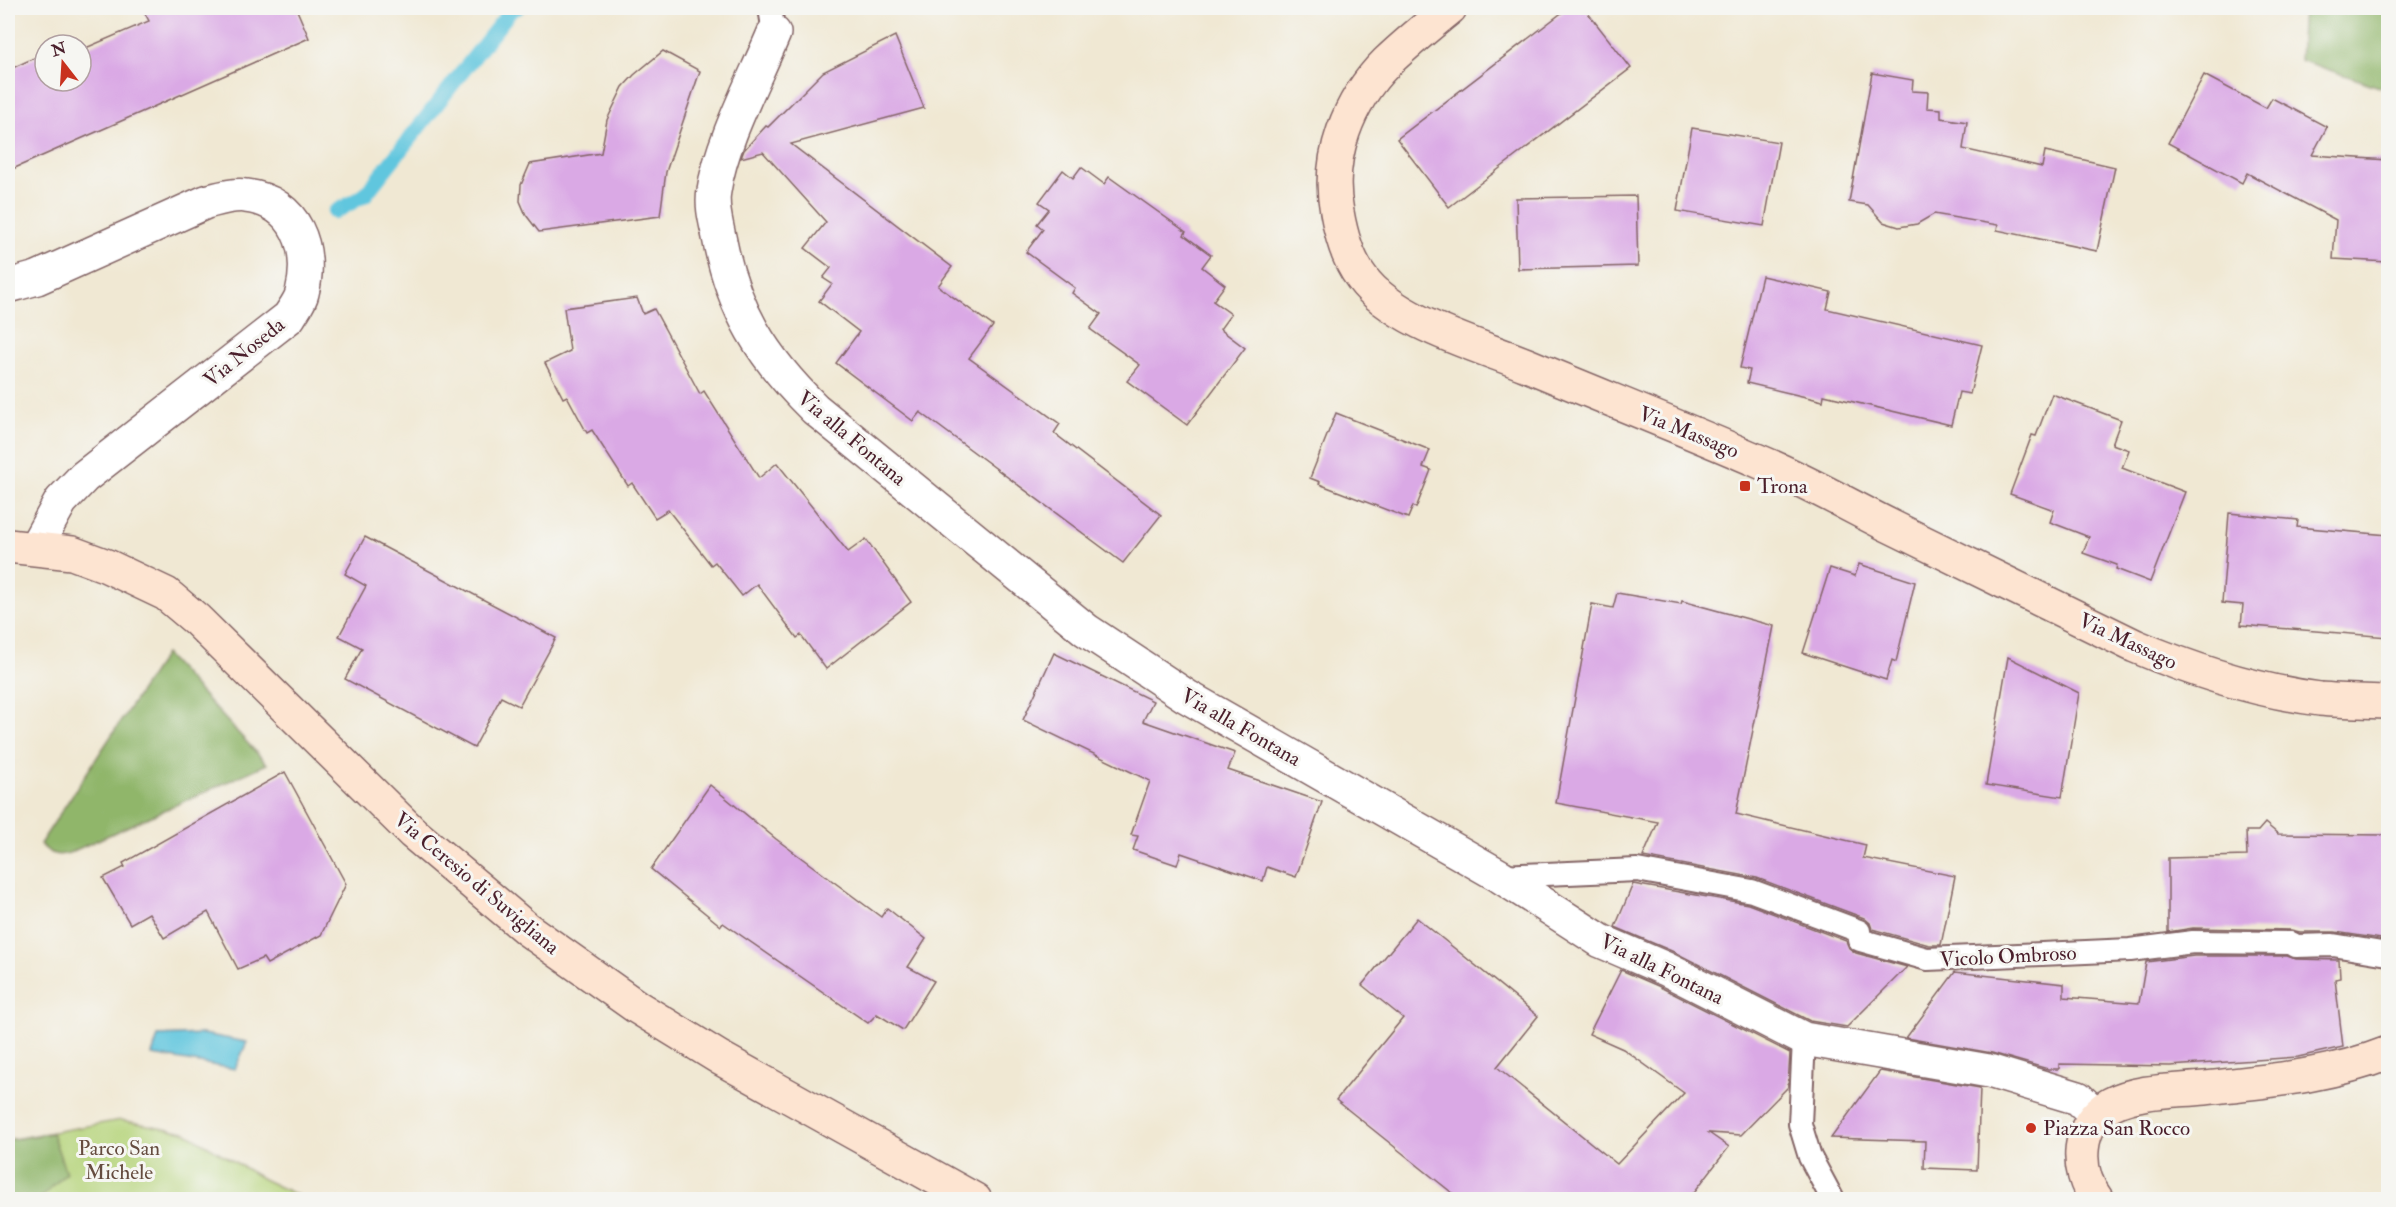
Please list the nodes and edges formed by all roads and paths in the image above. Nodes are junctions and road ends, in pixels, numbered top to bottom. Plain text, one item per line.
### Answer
1 (1450, 8) edge
2 (772, 20) edge
3 (8, 286) edge
4 (21, 547) edge
5 (2388, 702) edge
6 (1500, 876) junction
7 (2388, 954) edge
8 (1804, 1039) junction
9 (2388, 1053) edge
10 (2096, 1115) junction
11 (975, 1200) edge
12 (1833, 1200) edge
13 (2097, 1200) edge

1 - 5 street, Via Massago
2 - 6 street, Via alla Fontana
3 - 4 street, Via Noseda
4 - 11 street, Via Ceresio di Suvigliana
6 - 7 lane, Vicolo Ombroso
6 - 8 street, Via alla Fontana
8 - 10 street, Via alla Fontana
8 - 12 lane
9 - 10 street
10 - 13 street

